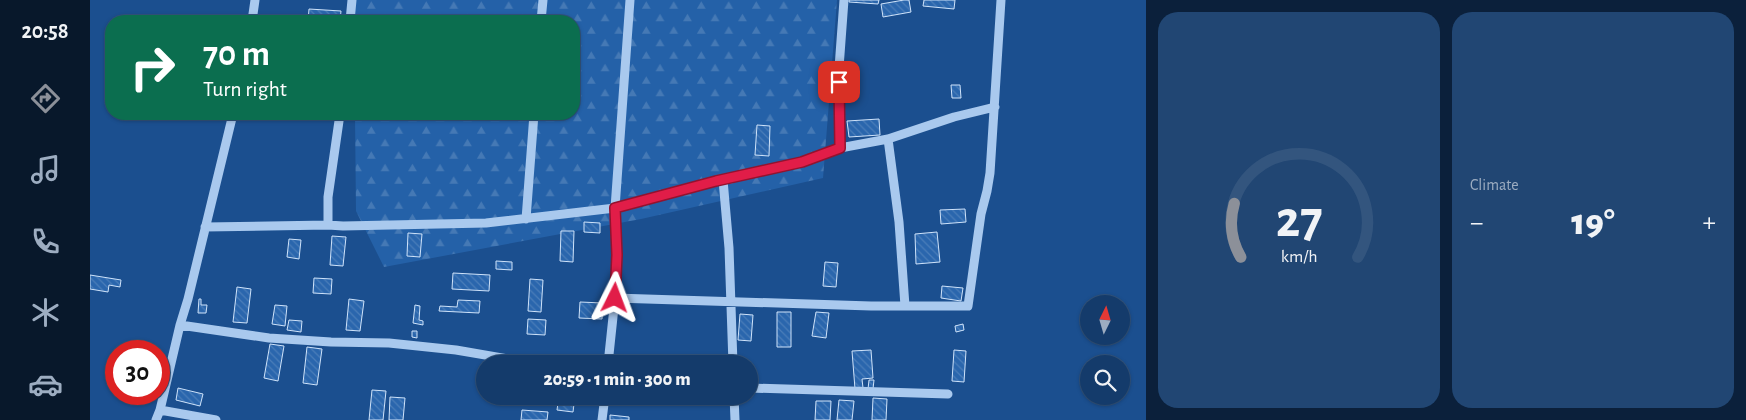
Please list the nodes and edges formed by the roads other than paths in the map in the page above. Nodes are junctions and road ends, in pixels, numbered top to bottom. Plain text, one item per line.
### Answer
1 (255, 0) edge
2 (352, 0) edge
3 (543, 0) edge
4 (630, 0) edge
5 (844, 0) edge
6 (1000, 0) edge
7 (253, 15) edge
8 (351, 15) edge
9 (542, 15) edge
10 (995, 107) junction
11 (232, 120) edge
12 (339, 120) edge
13 (534, 120) edge
14 (888, 139) junction
15 (840, 148) junction
16 (723, 180) junction
17 (615, 208) junction
18 (526, 219) junction
19 (328, 225) junction
20 (205, 227) junction
21 (615, 298) junction
22 (731, 302) junction
23 (904, 306) junction
24 (180, 325) junction
25 (485, 355) edge
26 (609, 355) edge
27 (733, 355) edge
28 (758, 388) edge
29 (948, 394) dead end
30 (603, 405) edge
31 (734, 405) edge
32 (160, 410) junction
33 (156, 420) edge
34 (216, 420) edge
35 (602, 420) edge
36 (735, 420) edge

1 - 7 street
2 - 8 street
3 - 9 street
4 - 17 street
5 - 15 street
6 - 10 street
10 - 14 street
10 - 23 street
11 - 20 street
12 - 19 street
13 - 18 street
14 - 15 street
14 - 23 street
15 - 16 street
16 - 17 street
16 - 22 street
17 - 18 street
17 - 21 street
18 - 19 street
19 - 20 street
20 - 24 street
21 - 22 street
21 - 26 street
22 - 23 street
22 - 27 street
24 - 25 street
24 - 32 street
28 - 29 street
30 - 35 street
31 - 36 street
32 - 33 street
32 - 34 street

